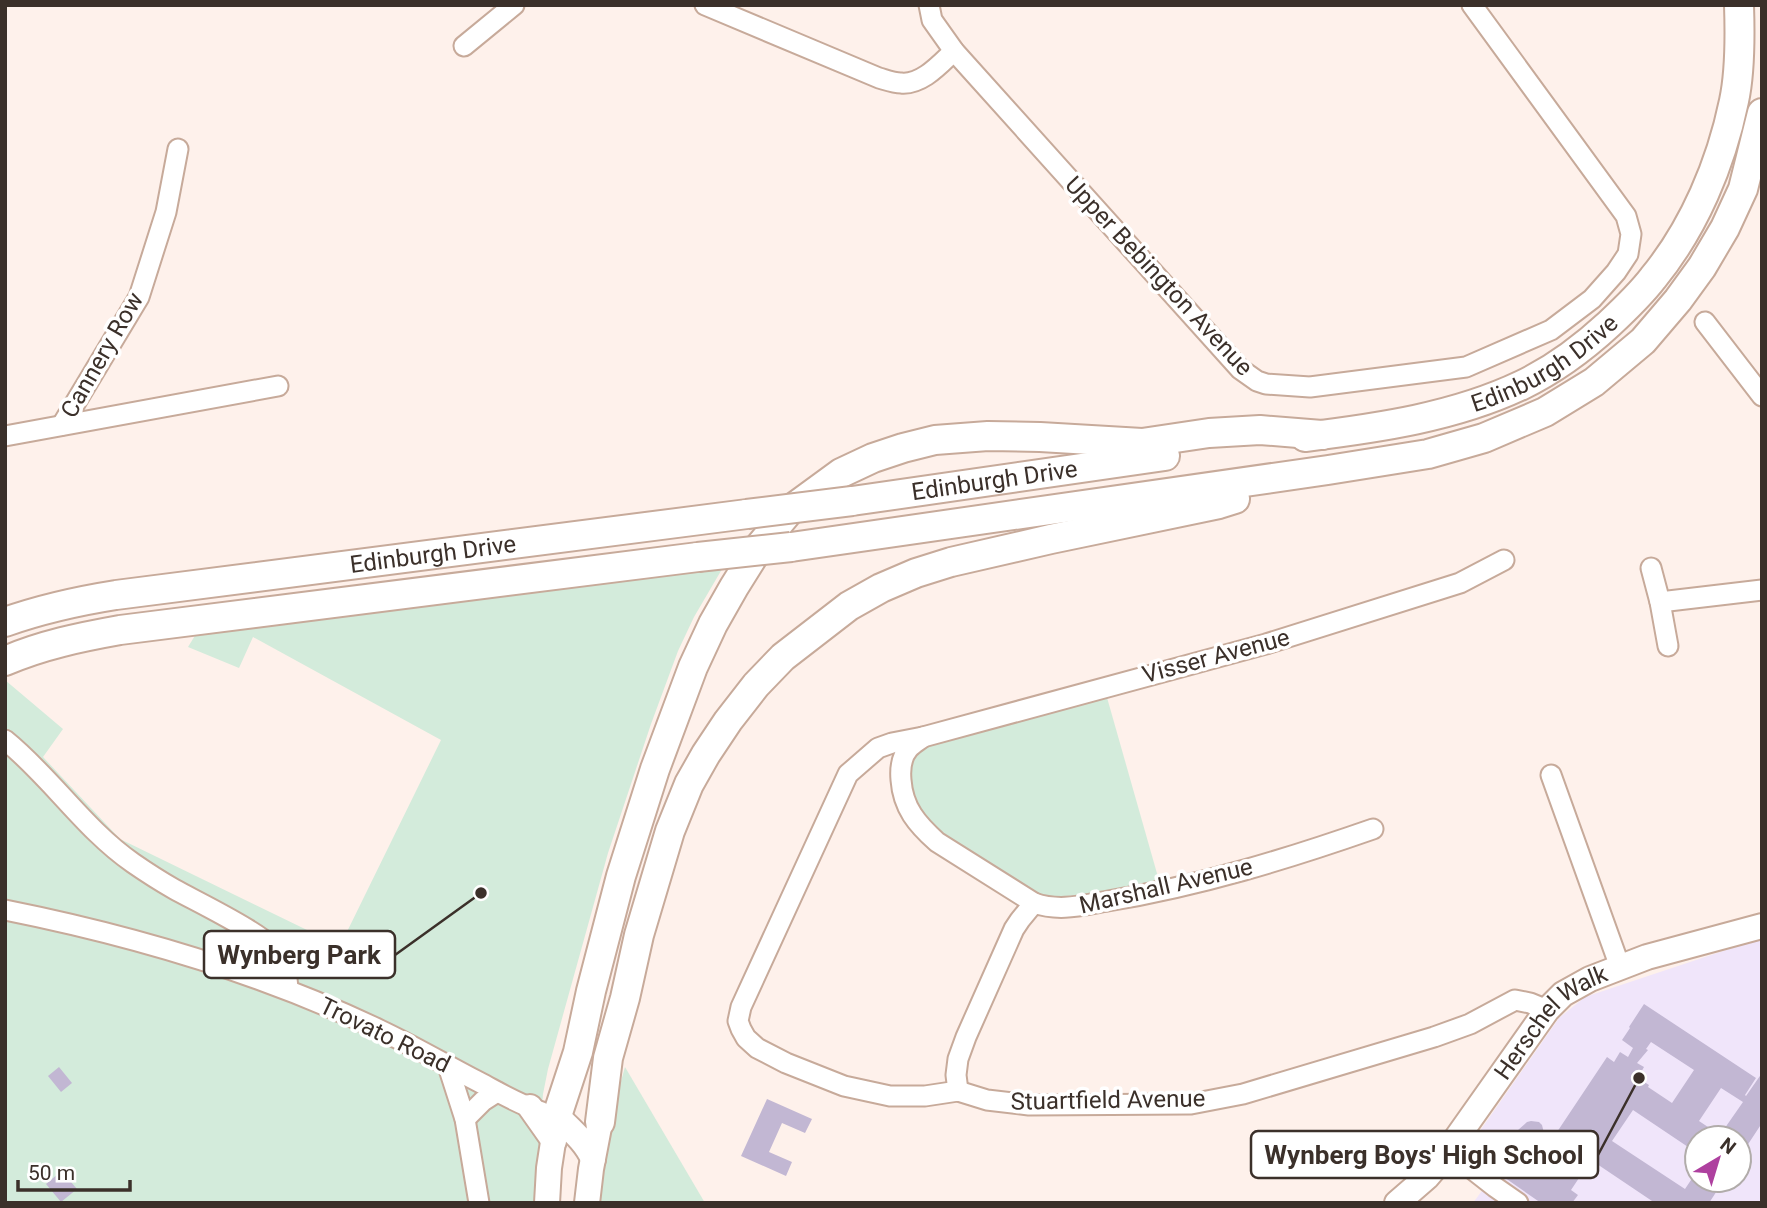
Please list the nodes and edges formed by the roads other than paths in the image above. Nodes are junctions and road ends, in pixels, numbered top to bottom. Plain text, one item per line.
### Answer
1 (514, 5) edge
2 (705, 5) edge
3 (929, 5) edge
4 (1472, 5) edge
5 (1738, 5) edge
6 (464, 46) dead end
7 (954, 51) junction
8 (1762, 113) edge
9 (178, 149) dead end
10 (1705, 322) dead end
11 (278, 386) dead end
12 (1762, 396) edge
13 (62, 425) junction
14 (1322, 435) junction
15 (5, 436) edge
16 (1328, 470) junction
17 (1504, 560) dead end
18 (1651, 568) dead end
19 (1762, 590) edge
20 (1660, 602) junction
21 (5, 622) edge
22 (1668, 646) dead end
23 (5, 662) edge
24 (923, 737) junction
25 (5, 740) edge
26 (901, 768) junction
27 (848, 774) junction
28 (1551, 775) dead end
29 (1373, 829) dead end
30 (1034, 903) junction
31 (5, 910) edge
32 (1762, 926) edge
33 (1620, 967) junction
34 (288, 989) junction
35 (1547, 1010) junction
36 (608, 1058) junction
37 (448, 1066) junction
38 (497, 1091) junction
39 (958, 1091) junction
40 (530, 1107) joint
41 (465, 1119) junction
42 (600, 1122) joint
43 (556, 1129) junction
44 (1449, 1151) junction
45 (593, 1159) junction
46 (479, 1203) edge
47 (547, 1203) edge
48 (587, 1203) edge
49 (1397, 1203) edge
50 (1518, 1203) edge

1 - 6 street
2 - 7 street
3 - 7 street, Upper Bebington Avenue
4 - 7 street, Upper Bebington Avenue
5 - 14 highway, Edinburgh Drive
8 - 16 highway, Edinburgh Drive
9 - 13 street, Cannery Row
10 - 12 street
11 - 13 street
13 - 15 street, Cannery Row
14 - 21 highway, Edinburgh Drive, bridge
14 - 43 highway
16 - 23 highway, Edinburgh Drive, bridge
16 - 36 highway
17 - 24 street, Visser Avenue
18 - 20 street
19 - 20 street
20 - 22 street
24 - 26 street
24 - 27 street, Stuartfield Avenue
25 - 34 street
26 - 27 street
26 - 30 street
27 - 39 street, Stuartfield Avenue
28 - 33 street
29 - 30 street, Marshall Avenue
30 - 39 street
31 - 34 street, Trovato Road
32 - 33 main road, Herschel Walk
33 - 35 main road, Herschel Walk
34 - 37 street, Trovato Road
35 - 39 street, Stuartfield Avenue
35 - 44 main road, Herschel Walk
36 - 42 highway
36 - 43 highway
37 - 38 street, Trovato Road
37 - 41 street
38 - 40 street, Trovato Road
38 - 41 street
40 - 43 main road
41 - 46 street
42 - 45 main road
43 - 45 main road
43 - 47 main road
44 - 49 main road, Herschel Walk
44 - 50 street
45 - 48 main road

